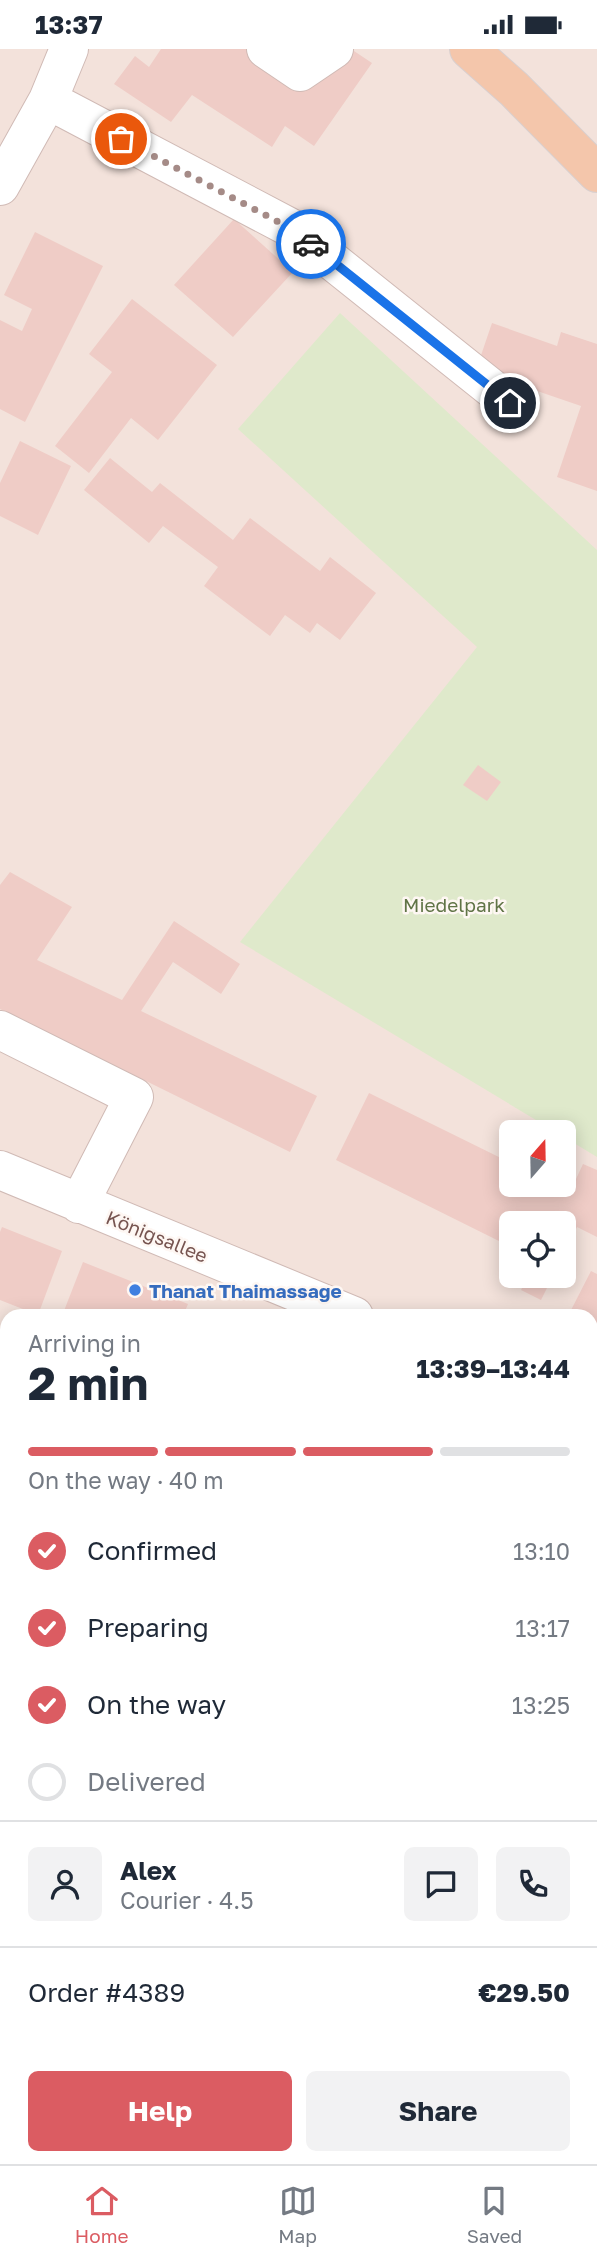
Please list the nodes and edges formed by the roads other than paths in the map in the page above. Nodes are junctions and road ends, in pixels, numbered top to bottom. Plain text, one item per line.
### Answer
1 (69, 49) edge
2 (266, 49) edge
3 (334, 49) edge
4 (469, 49) edge
5 (48, 100) junction
6 (597, 173) edge
7 (0, 186) edge
8 (510, 403) dead end
9 (0, 1030) edge
10 (0, 1170) edge
11 (79, 1204) junction
12 (335, 1309) edge

1 - 5 street
2 - 3 street
4 - 6 main road
5 - 7 street
5 - 8 street
9 - 11 street
10 - 11 street, Königsallee
11 - 12 street, Königsallee

